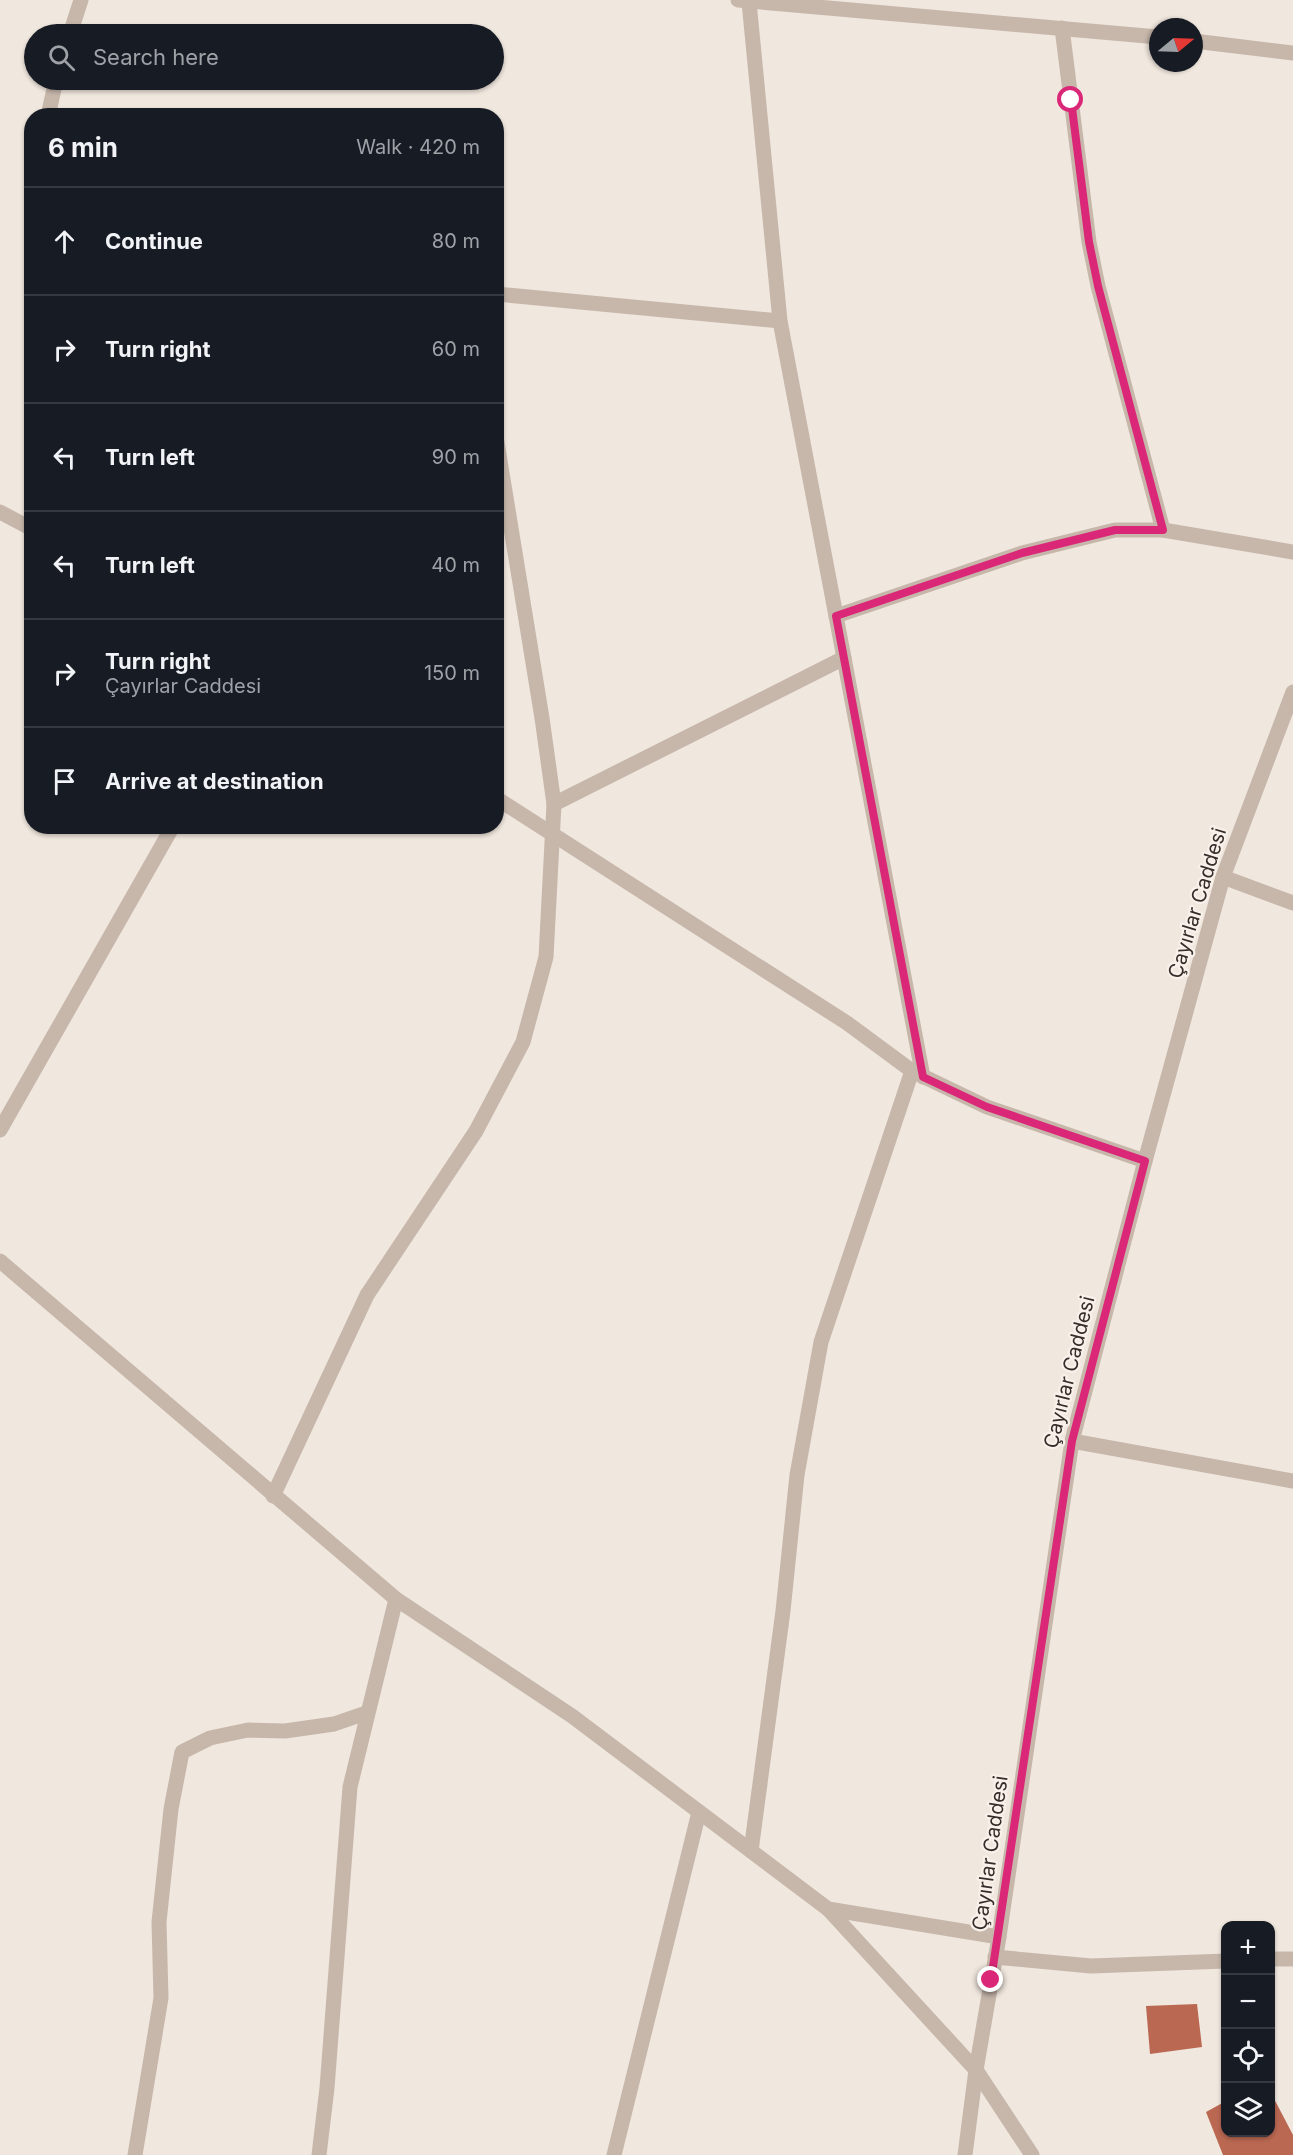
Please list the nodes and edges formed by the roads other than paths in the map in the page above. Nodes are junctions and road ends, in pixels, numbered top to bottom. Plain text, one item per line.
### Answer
1 (81, 0) edge
2 (743, 1) edge
3 (73, 24) edge
4 (1062, 28) junction
5 (1149, 36) edge
6 (1203, 42) edge
7 (1293, 53) edge
8 (54, 90) edge
9 (50, 108) edge
10 (504, 295) edge
11 (780, 321) junction
12 (504, 485) edge
13 (0, 512) edge
14 (24, 525) edge
15 (1163, 530) junction
16 (1293, 552) edge
17 (836, 616) junction
18 (844, 658) junction
19 (1293, 692) edge
20 (504, 803) edge
21 (554, 804) junction
22 (552, 832) junction
23 (168, 834) edge
24 (1223, 877) junction
25 (1293, 903) edge
26 (918, 1074) junction
27 (0, 1130) edge
28 (1145, 1161) junction
29 (0, 1261) edge
30 (1072, 1441) junction
31 (1293, 1481) edge
32 (273, 1496) junction
33 (396, 1599) junction
34 (366, 1713) junction
35 (699, 1812) junction
36 (751, 1851) junction
37 (828, 1909) junction
38 (999, 1937) junction
39 (995, 1957) junction
40 (1275, 1959) edge
41 (1293, 1959) edge
42 (1221, 1961) edge
43 (976, 2070) junction
44 (135, 2155) edge
45 (319, 2155) edge
46 (614, 2155) edge
47 (965, 2155) edge
48 (1032, 2155) edge

1 - 3 street
2 - 4 street
2 - 11 street
4 - 5 street
4 - 15 street
6 - 7 street
8 - 9 street
10 - 11 street
11 - 17 street
12 - 21 street
13 - 14 street
15 - 16 street
15 - 17 street
17 - 18 street
18 - 21 street
18 - 26 street
19 - 24 street, Çayırlar Caddesi
20 - 22 street
21 - 22 street
22 - 26 street
22 - 32 street
23 - 27 street
24 - 25 street
24 - 28 street, Çayırlar Caddesi
26 - 28 street
26 - 36 street
28 - 30 street, Çayırlar Caddesi
29 - 32 street
30 - 31 street
30 - 38 street, Çayırlar Caddesi
32 - 33 street
33 - 34 street
33 - 35 street
34 - 44 street
34 - 45 street
35 - 36 street
35 - 46 street
36 - 37 street
37 - 38 street
37 - 43 street
38 - 39 street, Çayırlar Caddesi
39 - 42 street
39 - 43 street, Çayırlar Caddesi
40 - 41 street
43 - 47 street, Çayırlar Caddesi
43 - 48 street

